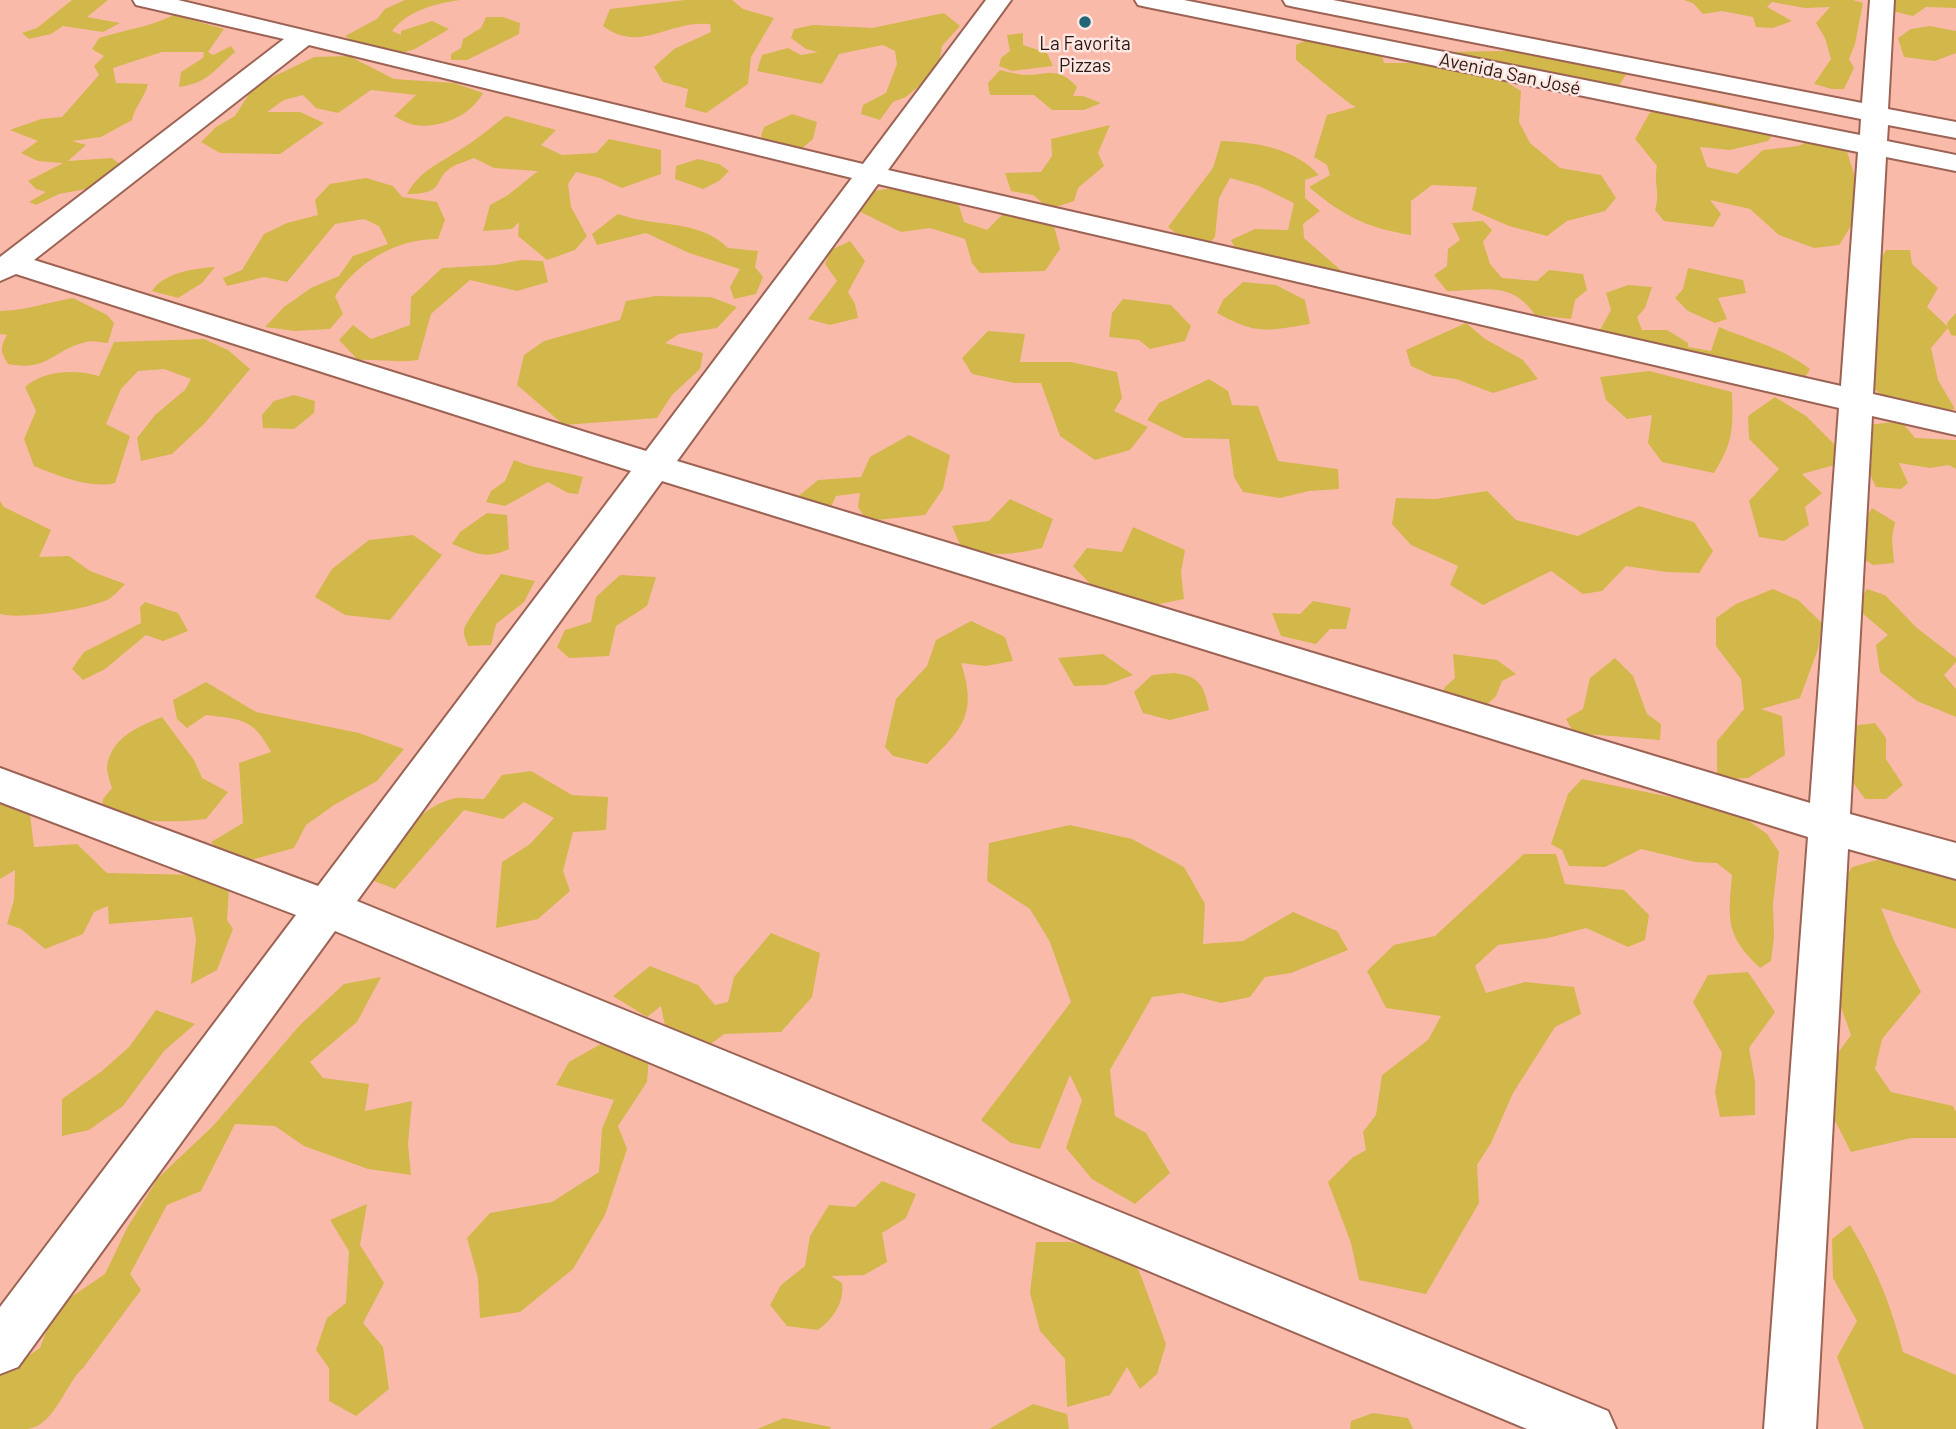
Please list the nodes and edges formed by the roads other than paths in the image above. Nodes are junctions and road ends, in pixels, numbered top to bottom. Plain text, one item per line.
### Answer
1 (145, 0) edge
2 (999, 0) edge
3 (1147, 0) edge
4 (1294, 0) edge
5 (1882, 0) edge
6 (304, 36) junction
7 (1956, 130) edge
8 (1875, 132) junction
9 (1956, 163) edge
10 (870, 174) junction
11 (6, 268) edge
12 (1857, 402) junction
13 (1956, 424) edge
14 (654, 466) junction
15 (0, 785) edge
16 (1829, 826) junction
17 (1956, 861) edge
18 (326, 908) junction
19 (0, 1349) edge
20 (1590, 1429) edge
21 (1790, 1429) edge

1 - 6 street
2 - 10 street
3 - 8 street, Avenida San José
4 - 8 street, Avenida San José
5 - 8 street
6 - 10 street
6 - 11 street
7 - 8 street, Avenida San José
8 - 9 street
8 - 12 street
10 - 12 street
10 - 14 street
11 - 14 street
12 - 13 street
12 - 16 street
14 - 16 street
14 - 18 street
15 - 18 street
16 - 17 street
16 - 21 street
18 - 19 street
18 - 20 street

